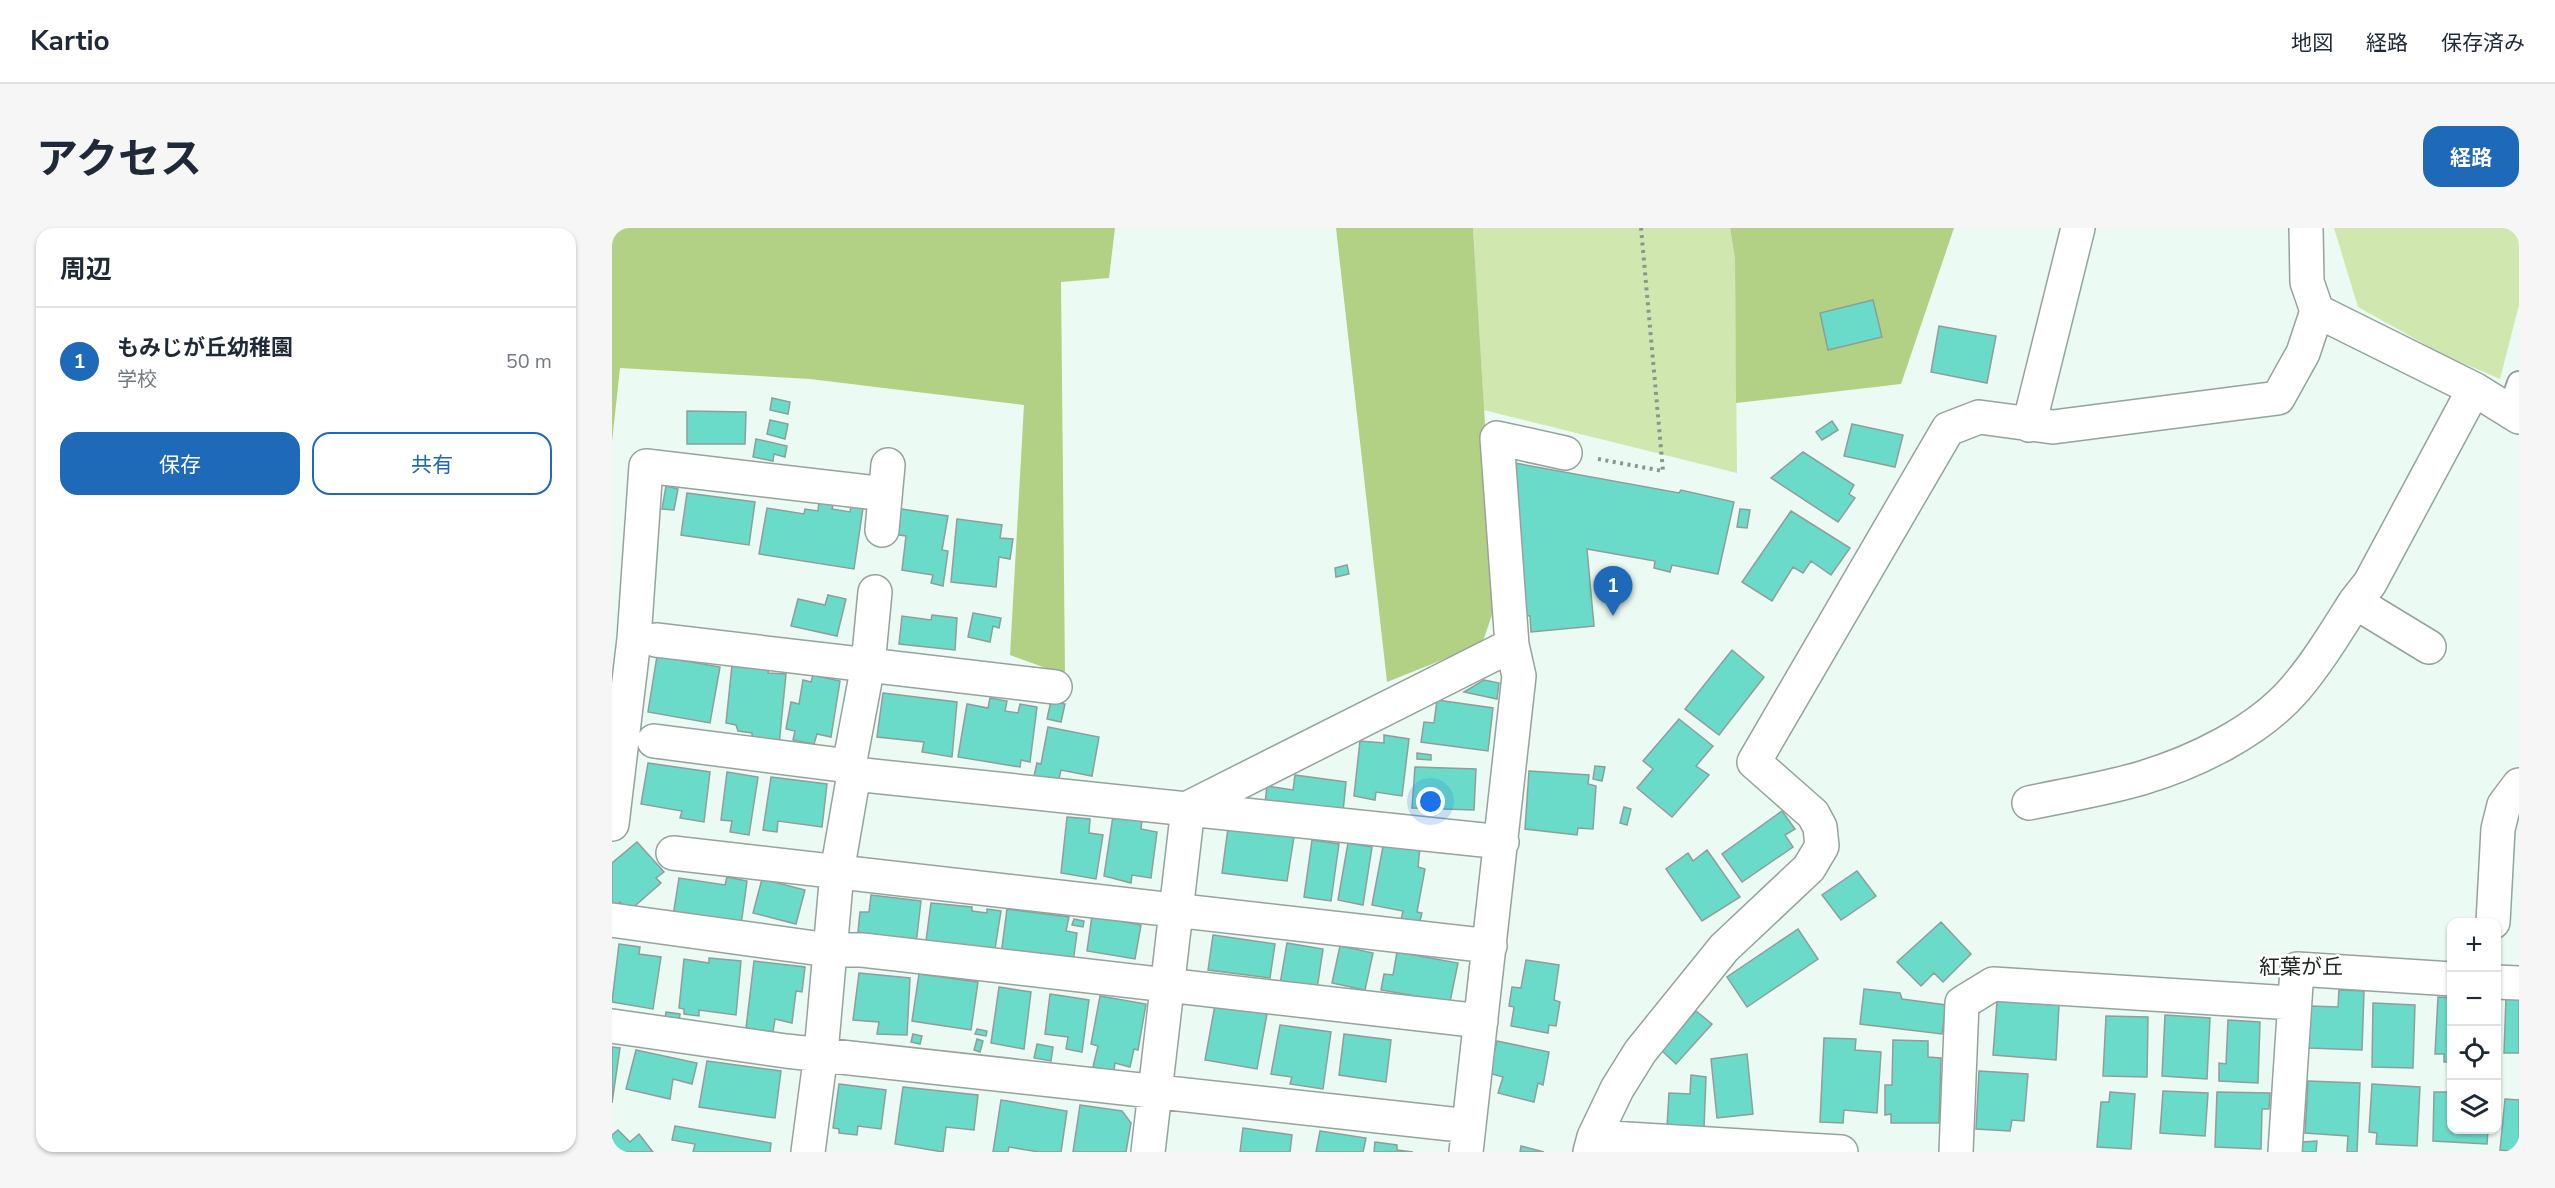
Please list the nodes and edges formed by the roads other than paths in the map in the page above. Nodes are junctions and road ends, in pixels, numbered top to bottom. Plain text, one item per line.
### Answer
1 (2078, 228) edge
2 (2306, 228) edge
3 (2317, 311) junction
4 (2474, 389) junction
5 (2516, 404) edge
6 (2029, 425) junction
7 (1565, 453) road end
8 (882, 530) dead end
9 (875, 592) dead end
10 (2355, 602) junction
11 (656, 640) dead end
12 (1512, 645) junction
13 (2429, 647) dead end
14 (868, 665) junction
15 (1055, 687) dead end
16 (654, 741) dead end
17 (852, 770) junction
18 (2519, 785) edge
19 (2029, 803) dead end
20 (1188, 808) junction
21 (612, 824) edge
22 (1502, 842) junction
23 (673, 853) dead end
24 (837, 872) junction
25 (1175, 912) junction
26 (2493, 918) edge
27 (612, 920) edge
28 (1490, 946) junction
29 (829, 950) junction
30 (2447, 979) edge
31 (2501, 982) edge
32 (2519, 983) edge
33 (1166, 986) junction
34 (2293, 1003) junction
35 (1481, 1021) junction
36 (612, 1026) edge
37 (821, 1053) junction
38 (1156, 1091) junction
39 (1468, 1139) edge
40 (1592, 1145) edge
41 (808, 1152) edge
42 (1148, 1152) edge
43 (1840, 1152) edge
44 (1956, 1152) edge
45 (2285, 1152) edge

1 - 6 street
2 - 3 street
3 - 4 street
3 - 6 street
4 - 5 street
4 - 10 street
6 - 40 street
7 - 12 street
8 - 21 street
9 - 14 street
10 - 13 street
10 - 19 street
11 - 14 street
12 - 20 street
12 - 22 street
14 - 15 street
14 - 17 street
16 - 17 street
17 - 20 street
17 - 24 street
18 - 26 street
20 - 22 street
20 - 25 street
22 - 28 street
23 - 24 street
24 - 25 street
24 - 29 street
25 - 28 street
25 - 33 street
27 - 29 street
28 - 35 street
29 - 33 street
29 - 37 street
30 - 34 street
31 - 32 street
33 - 35 street
33 - 38 street
34 - 44 street
34 - 45 street
35 - 39 street
36 - 37 street
37 - 38 street
37 - 41 street
38 - 39 street
38 - 42 street
40 - 43 street

